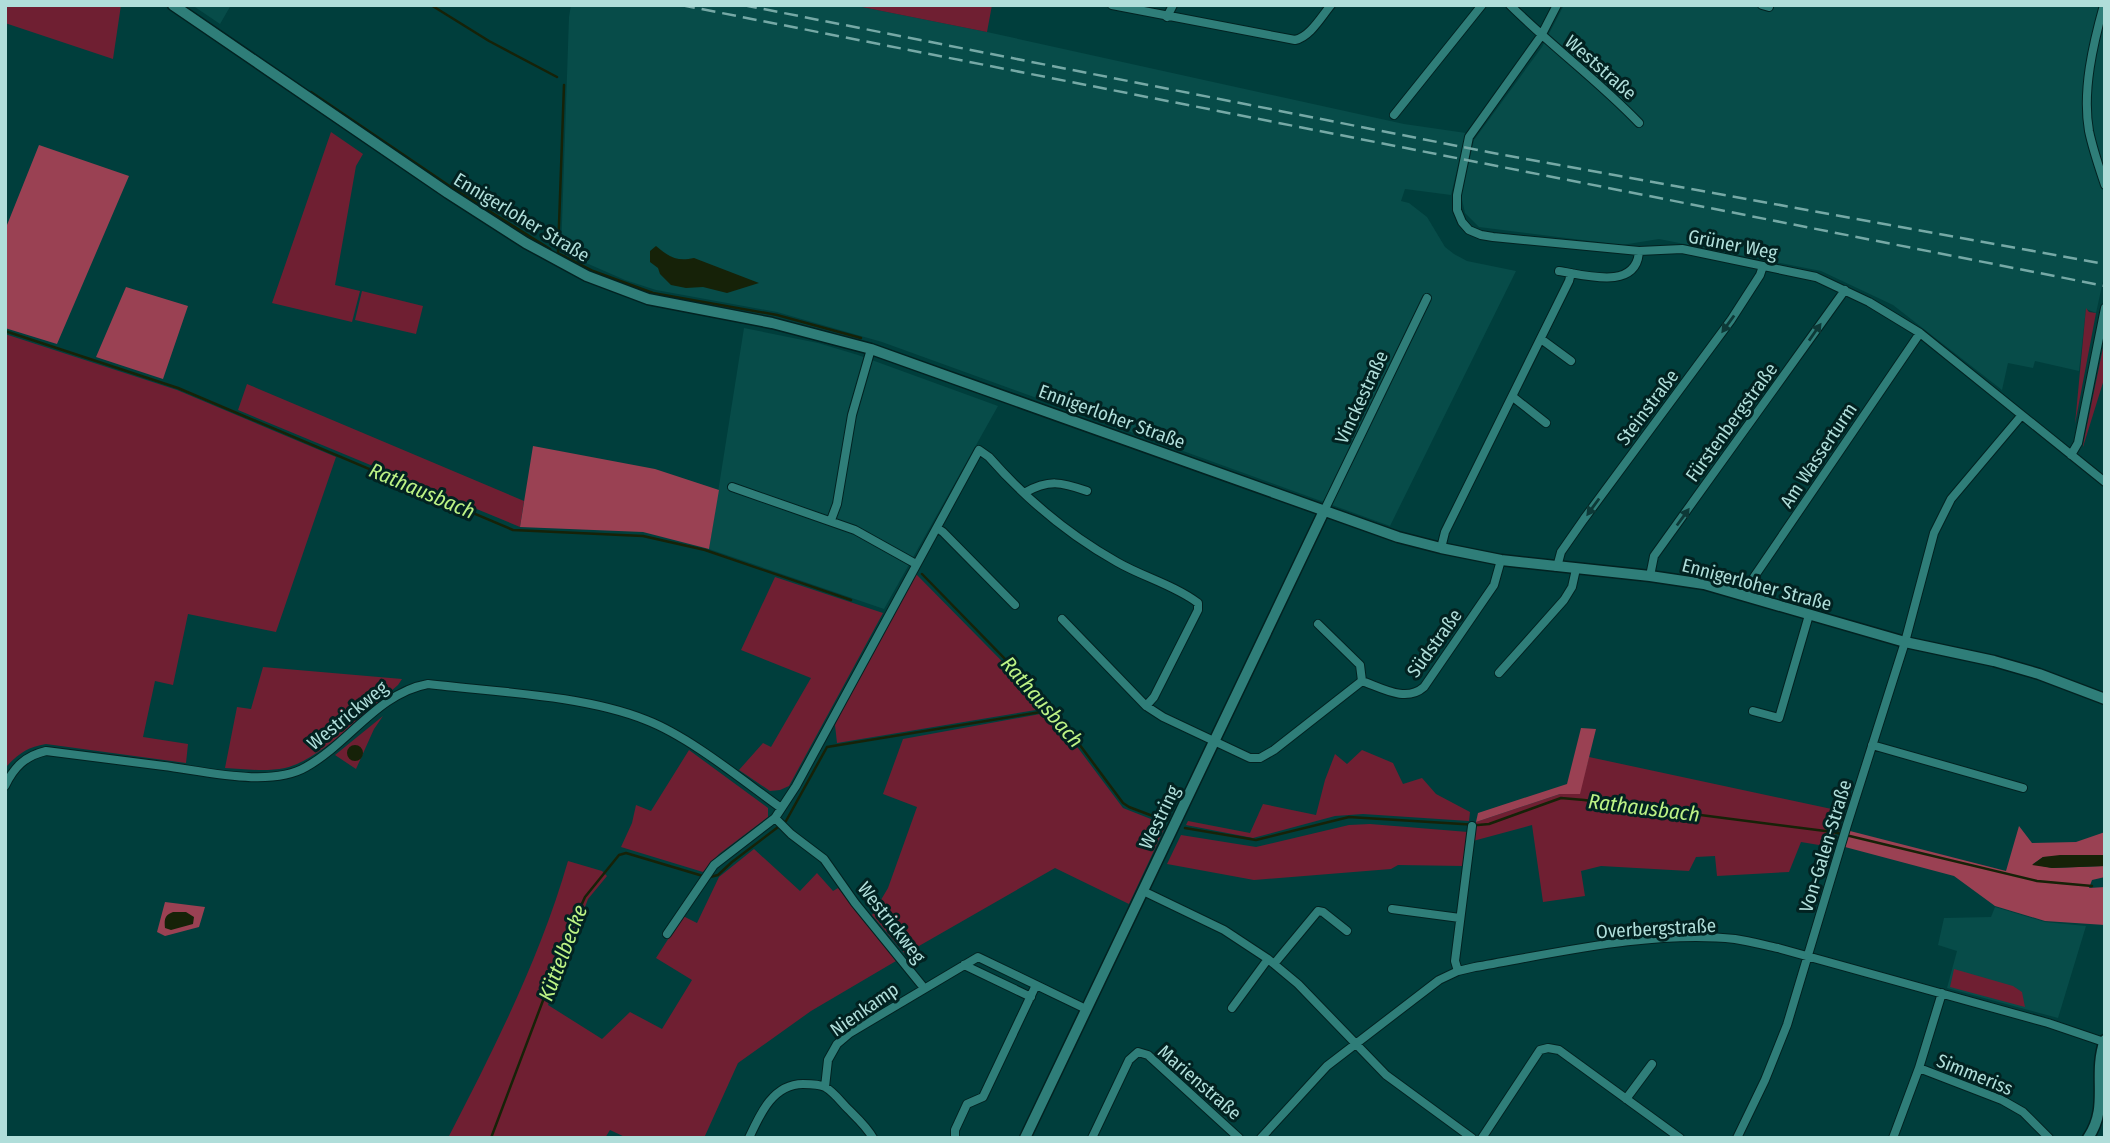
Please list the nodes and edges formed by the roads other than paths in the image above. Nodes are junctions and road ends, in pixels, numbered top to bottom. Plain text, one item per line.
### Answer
1 (173, 5) edge
2 (1112, 5) edge
3 (1172, 5) edge
4 (1331, 5) edge
5 (1482, 5) edge
6 (1510, 5) edge
7 (1557, 5) edge
8 (2104, 5) edge
9 (1167, 18) junction
10 (1541, 36) junction
11 (1394, 115) dead end
12 (1639, 123) dead end
13 (2105, 185) edge
14 (1639, 251) junction
15 (1763, 266) junction
16 (1559, 271) dead end
17 (1571, 273) junction
18 (1845, 290) junction
19 (1427, 298) dead end
20 (2105, 308) edge
21 (1920, 333) junction
22 (1541, 339) junction
23 (871, 349) junction
24 (1571, 362) dead end
25 (1513, 397) junction
26 (2021, 416) junction
27 (1546, 423) dead end
28 (2071, 455) junction
29 (2105, 482) edge
30 (732, 487) dead end
31 (1087, 491) dead end
32 (1024, 494) junction
33 (1324, 511) junction
34 (831, 520) junction
35 (937, 528) junction
36 (1441, 548) junction
37 (1502, 560) junction
38 (916, 564) junction
39 (1557, 567) junction
40 (1576, 569) junction
41 (1650, 576) junction
42 (1747, 597) junction
43 (1015, 605) dead end
44 (1809, 615) junction
45 (1062, 619) dead end
46 (1318, 624) dead end
47 (1905, 642) junction
48 (1499, 673) dead end
49 (1362, 681) junction
50 (2105, 699) edge
51 (1146, 705) junction
52 (1753, 711) dead end
53 (1214, 741) junction
54 (1872, 745) junction
55 (6, 782) edge
56 (2023, 788) dead end
57 (781, 808) junction
58 (775, 818) junction
59 (1472, 826) dead end
60 (1143, 891) junction
61 (1392, 909) dead end
62 (1460, 918) junction
63 (1347, 931) dead end
64 (667, 934) dead end
65 (1809, 957) junction
66 (1271, 961) junction
67 (964, 965) junction
68 (1458, 971) junction
69 (1036, 985) junction
70 (924, 988) junction
71 (1942, 993) junction
72 (1031, 997) junction
73 (1232, 1007) dead end
74 (1086, 1009) junction
75 (2104, 1041) edge
76 (1354, 1043) junction
77 (1652, 1064) dead end
78 (1919, 1068) junction
79 (825, 1087) junction
80 (1626, 1099) junction
81 (2103, 1115) edge
82 (749, 1138) edge
83 (873, 1138) edge
84 (955, 1138) edge
85 (1025, 1138) edge
86 (1092, 1138) edge
87 (1239, 1138) edge
88 (1261, 1138) edge
89 (1472, 1138) edge
90 (1482, 1138) edge
91 (1680, 1138) edge
92 (1737, 1138) edge
93 (1893, 1138) edge
94 (2049, 1138) edge
95 (2088, 1138) edge

1 - 23 main road, Ennigerloher Straße
2 - 9 street
3 - 9 street
4 - 9 street
5 - 11 street
6 - 10 street, Weststraße
7 - 10 street
8 - 13 street
10 - 12 street, Weststraße
10 - 14 street, Grüner Weg
14 - 15 street, Grüner Weg
14 - 17 street
15 - 18 street, Grüner Weg
15 -> 39 street, Steinstraße
16 - 17 street
17 - 22 street
18 - 21 street, Grüner Weg
41 -> 18 street, Fürstenbergstraße
19 - 33 street, Vinckestraße
20 - 28 street
21 - 26 street, Grüner Weg
21 - 42 street, Am Wasserturm
22 - 24 street
22 - 25 street
23 - 33 main road, Ennigerloher Straße
23 - 34 street
25 - 27 street
25 - 36 street
26 - 28 street, Grüner Weg
26 - 47 street, Von-Galen-Straße
28 - 29 street, Grüner Weg
30 - 34 street
31 - 32 street
32 - 35 street
32 - 51 street
33 - 36 main road, Ennigerloher Straße
33 - 53 main road, Westring
34 - 38 street
35 - 38 street
35 - 43 street
36 - 37 main road, Ennigerloher Straße
37 - 39 main road, Ennigerloher Straße
37 - 49 street, Südstraße
38 - 57 street
39 - 40 main road, Ennigerloher Straße
40 - 41 main road, Ennigerloher Straße
40 - 48 street
41 - 42 main road, Ennigerloher Straße
42 - 44 main road, Ennigerloher Straße
44 - 47 main road, Ennigerloher Straße
44 - 52 street
45 - 51 street
46 - 49 street
47 - 50 main road, Ennigerloher Straße
47 - 54 street, Von-Galen-Straße
49 - 53 street
51 - 53 street
53 - 60 main road, Westring
54 - 56 street
54 - 65 street, Von-Galen-Straße
55 - 57 street, Westrickweg
57 - 58 street
58 - 64 street
58 - 70 street, Westrickweg
59 - 62 street
60 - 66 street
60 - 74 main road, Westring
61 - 62 street
62 - 68 street
63 - 66 street
65 - 68 street, Overbergstraße
65 - 71 street, Overbergstraße
65 - 92 street, Von-Galen-Straße
66 - 73 street
66 - 76 street
67 - 69 street
67 - 70 street, Nienkamp
67 - 72 street
68 - 76 street, Overbergstraße
69 - 72 street
69 - 74 street
70 - 79 street, Nienkamp
71 - 75 street, Overbergstraße
71 - 78 street
72 - 84 street
74 - 85 main road, Westring
75 - 81 main road
76 - 88 street, Overbergstraße
76 - 89 street
77 - 80 street
78 - 93 street
78 - 94 street, Simmeriss
79 - 82 street
79 - 83 street
80 - 90 street
80 - 91 street
81 - 95 main road
86 - 87 street, Marienstraße

